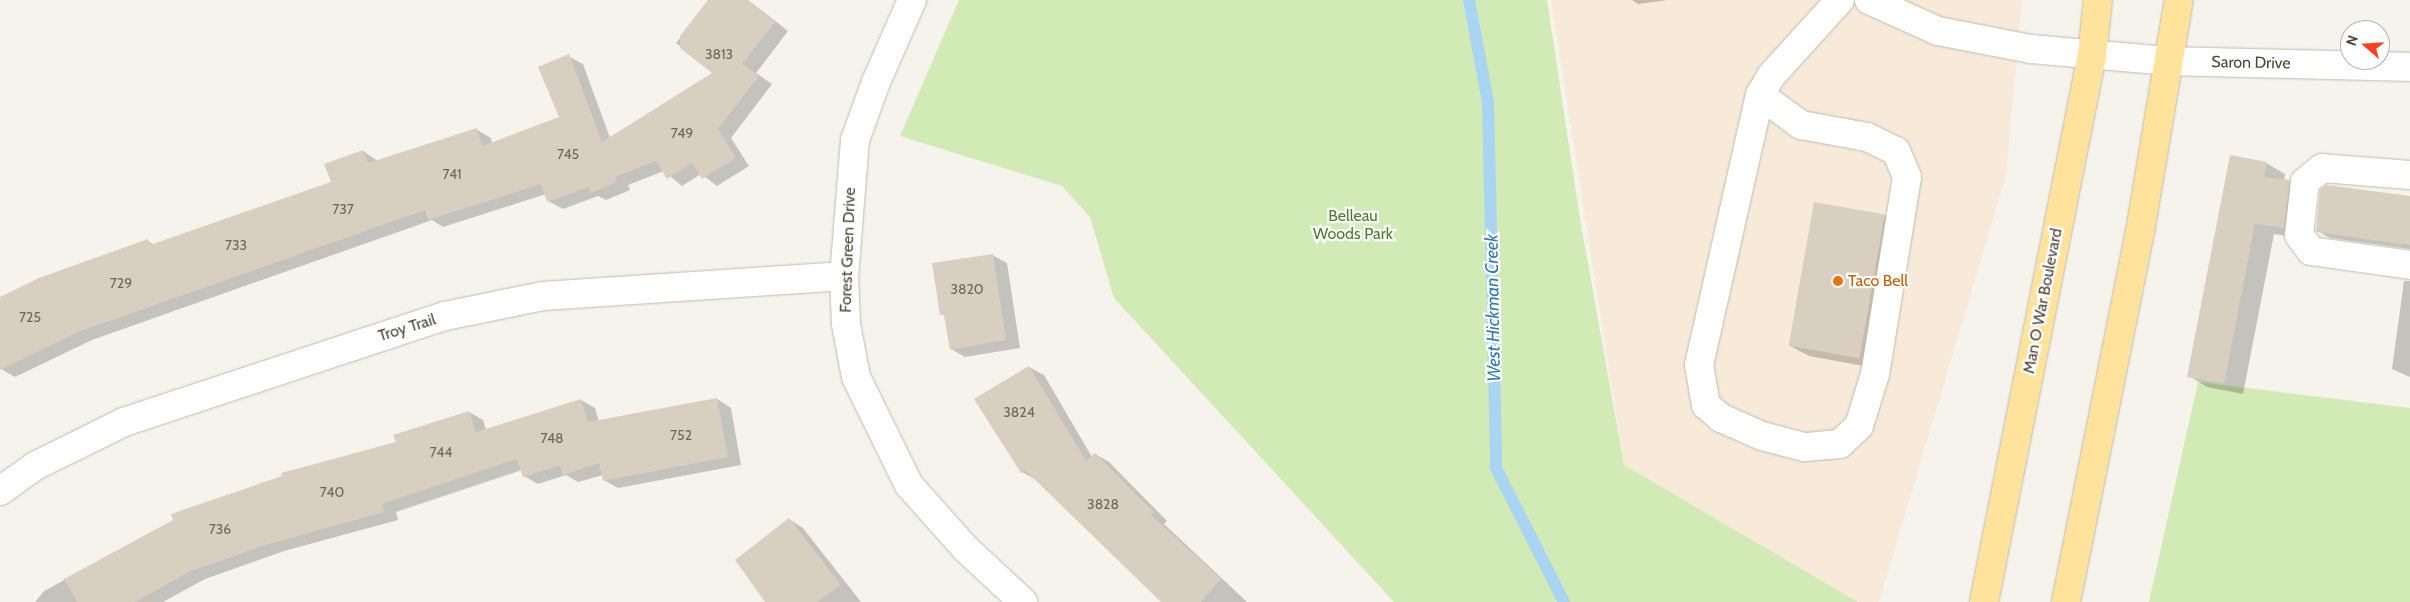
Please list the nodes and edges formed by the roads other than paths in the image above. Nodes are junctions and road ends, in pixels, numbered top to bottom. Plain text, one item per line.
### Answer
1 (912, 0) edge
2 (1840, 0) edge
3 (1869, 0) edge
4 (2098, 0) edge
5 (2179, 0) edge
6 (2092, 55) junction
7 (2169, 62) junction
8 (2410, 67) edge
9 (1760, 95) junction
10 (2410, 175) edge
11 (2410, 265) edge
12 (844, 276) junction
13 (0, 491) edge
14 (1023, 602) edge
15 (1984, 602) edge
16 (2066, 602) edge

1 - 12 street, Forest Green Drive
2 - 9 street
3 - 6 street, Saron Drive
4 - 6 main road, Man O War Boulevard
5 - 7 main road
6 - 7 street, Saron Drive
6 - 15 main road, Man O War Boulevard
7 - 8 street, Saron Drive
7 - 16 main road
9 - 9 street
10 - 11 street
12 - 13 street, Troy Trail
12 - 14 street, Forest Green Drive

